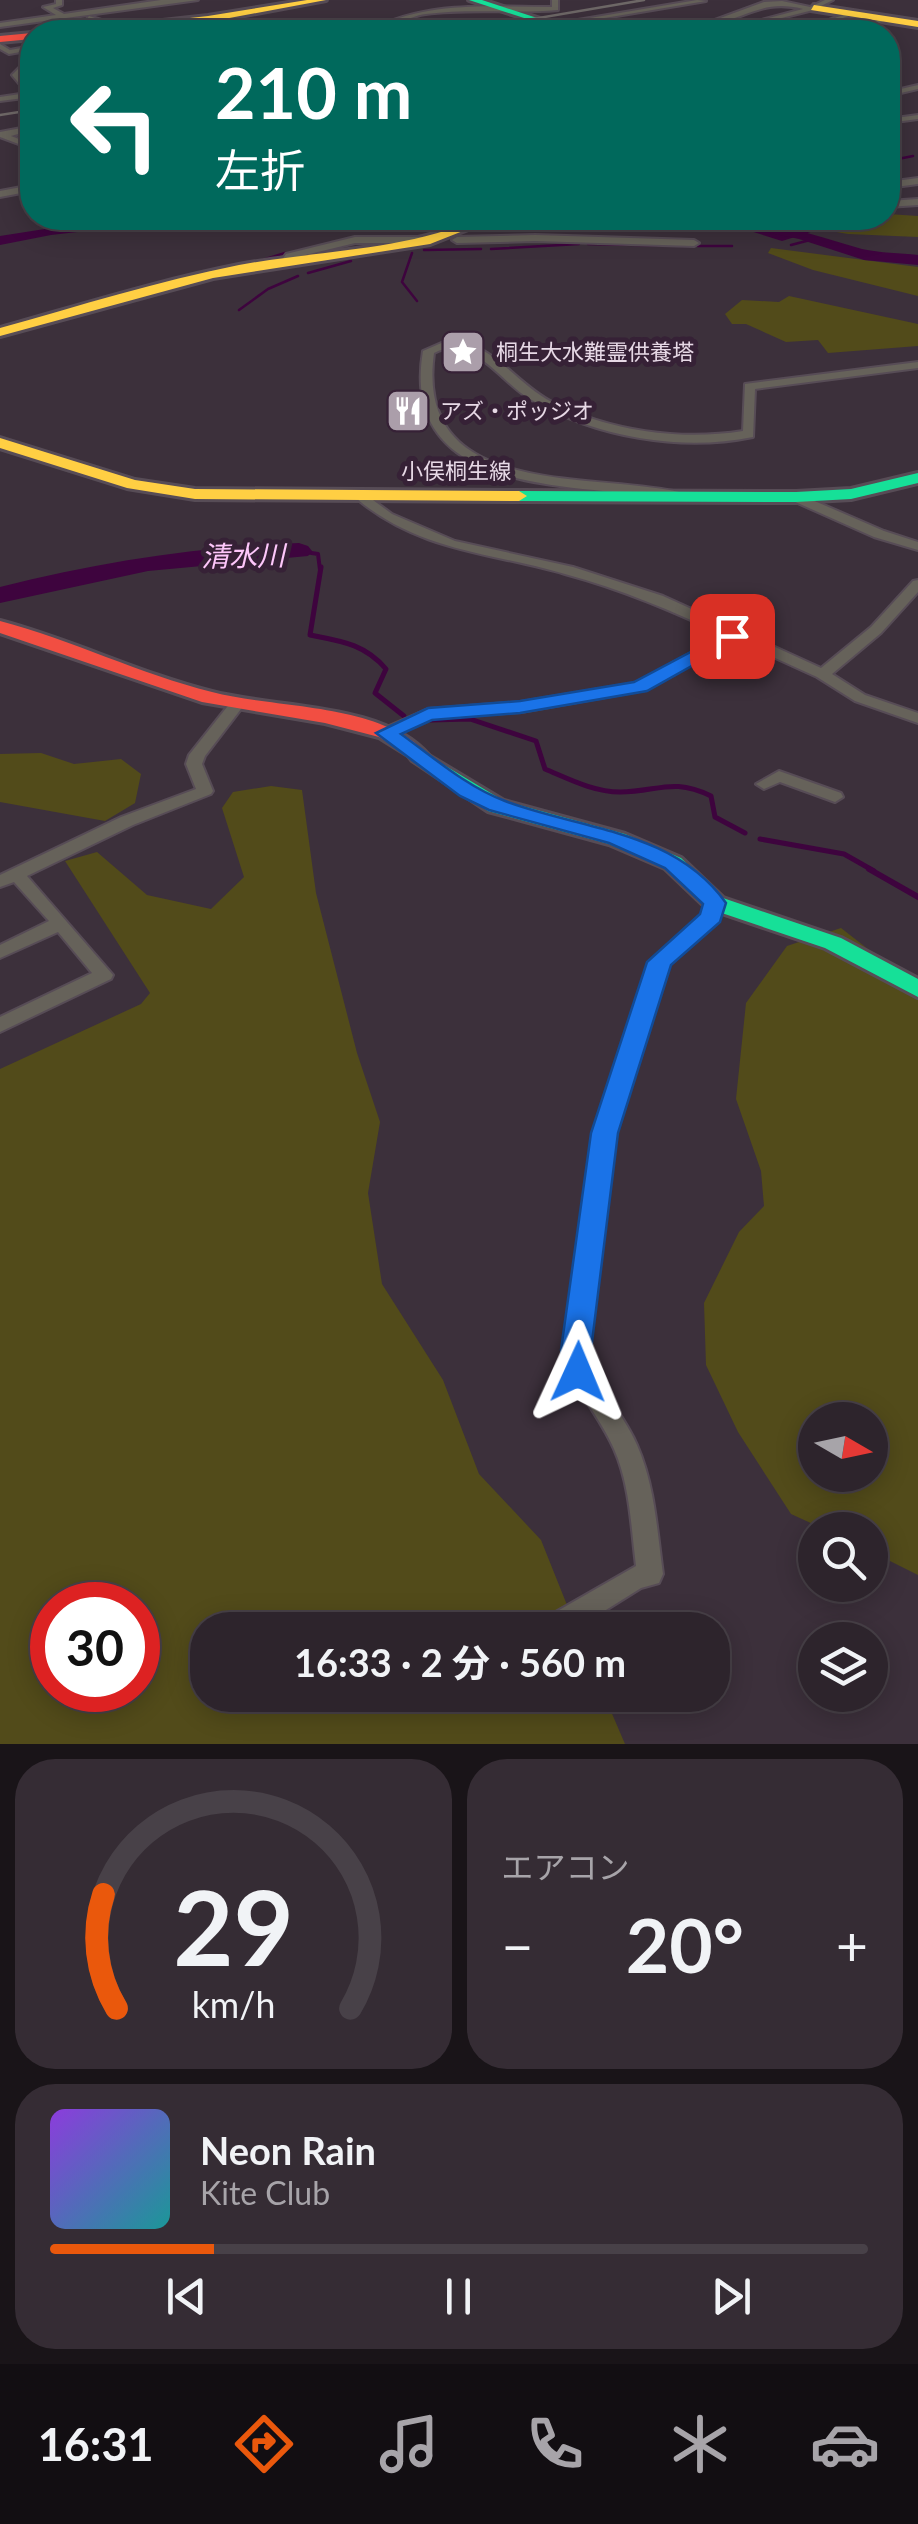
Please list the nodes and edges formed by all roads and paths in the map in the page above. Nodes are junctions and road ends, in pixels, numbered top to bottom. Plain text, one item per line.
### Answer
1 (59, 0) edge
2 (195, 0) edge
3 (322, 0) edge
4 (462, 0) edge
5 (703, 1) edge
6 (172, 2) edge
7 (277, 4) edge
8 (461, 4) edge
9 (819, 6) edge
10 (123, 15) edge
11 (69, 20) edge
12 (87, 20) edge
13 (401, 20) edge
14 (550, 20) edge
15 (561, 20) edge
16 (714, 20) edge
17 (763, 20) edge
18 (853, 20) edge
19 (10, 40) edge
20 (0, 62) edge
21 (20, 83) edge
22 (12, 84) dead end
23 (2, 135) edge
24 (20, 142) joint
25 (0, 149) edge
26 (918, 181) edge
27 (901, 184) joint
28 (918, 191) edge
29 (470, 230) edge
30 (460, 236) junction
31 (424, 240) dead end
32 (694, 244) dead end
33 (286, 263) junction
34 (0, 332) edge
35 (918, 365) edge
36 (0, 443) edge
37 (918, 478) edge
38 (362, 496) junction
39 (680, 496) junction
40 (796, 498) junction
41 (918, 546) edge
42 (918, 584) edge
43 (0, 627) edge
44 (732, 636) junction
45 (822, 674) junction
46 (236, 705) junction
47 (918, 718) edge
48 (386, 733) junction
49 (764, 784) dead end
50 (835, 796) dead end
51 (8, 878) edge
52 (715, 903) junction
53 (61, 924) junction
54 (0, 952) edge
55 (918, 990) edge
56 (0, 1026) edge
57 (579, 1612) edge

1 - 11 street
2 - 6 street
3 - 7 street
4 - 8 street
5 - 15 street
6 - 10 street
7 - 10 street
8 - 13 street
8 - 14 street
9 - 16 street
9 - 17 street
9 - 18 street
10 - 12 street
19 - 20 street
21 - 22 street
23 - 24 street
24 - 25 street
26 - 27 street
27 - 28 street
29 - 30 street
30 - 32 street
30 - 33 street
31 - 33 street
33 - 34 street
35 - 39 street
36 - 38 street, 小俣桐生線
37 - 40 street, 小俣桐生線
38 - 39 street, 小俣桐生線
38 - 44 street
39 - 40 street, 小俣桐生線
40 - 41 street
42 - 45 street
43 - 46 street
44 - 45 street
44 - 48 street
45 - 47 street
46 - 48 street
46 - 51 street
48 - 52 street
49 - 50 street
51 - 53 street
52 - 55 street
52 - 57 street
53 - 54 street
53 - 56 street

